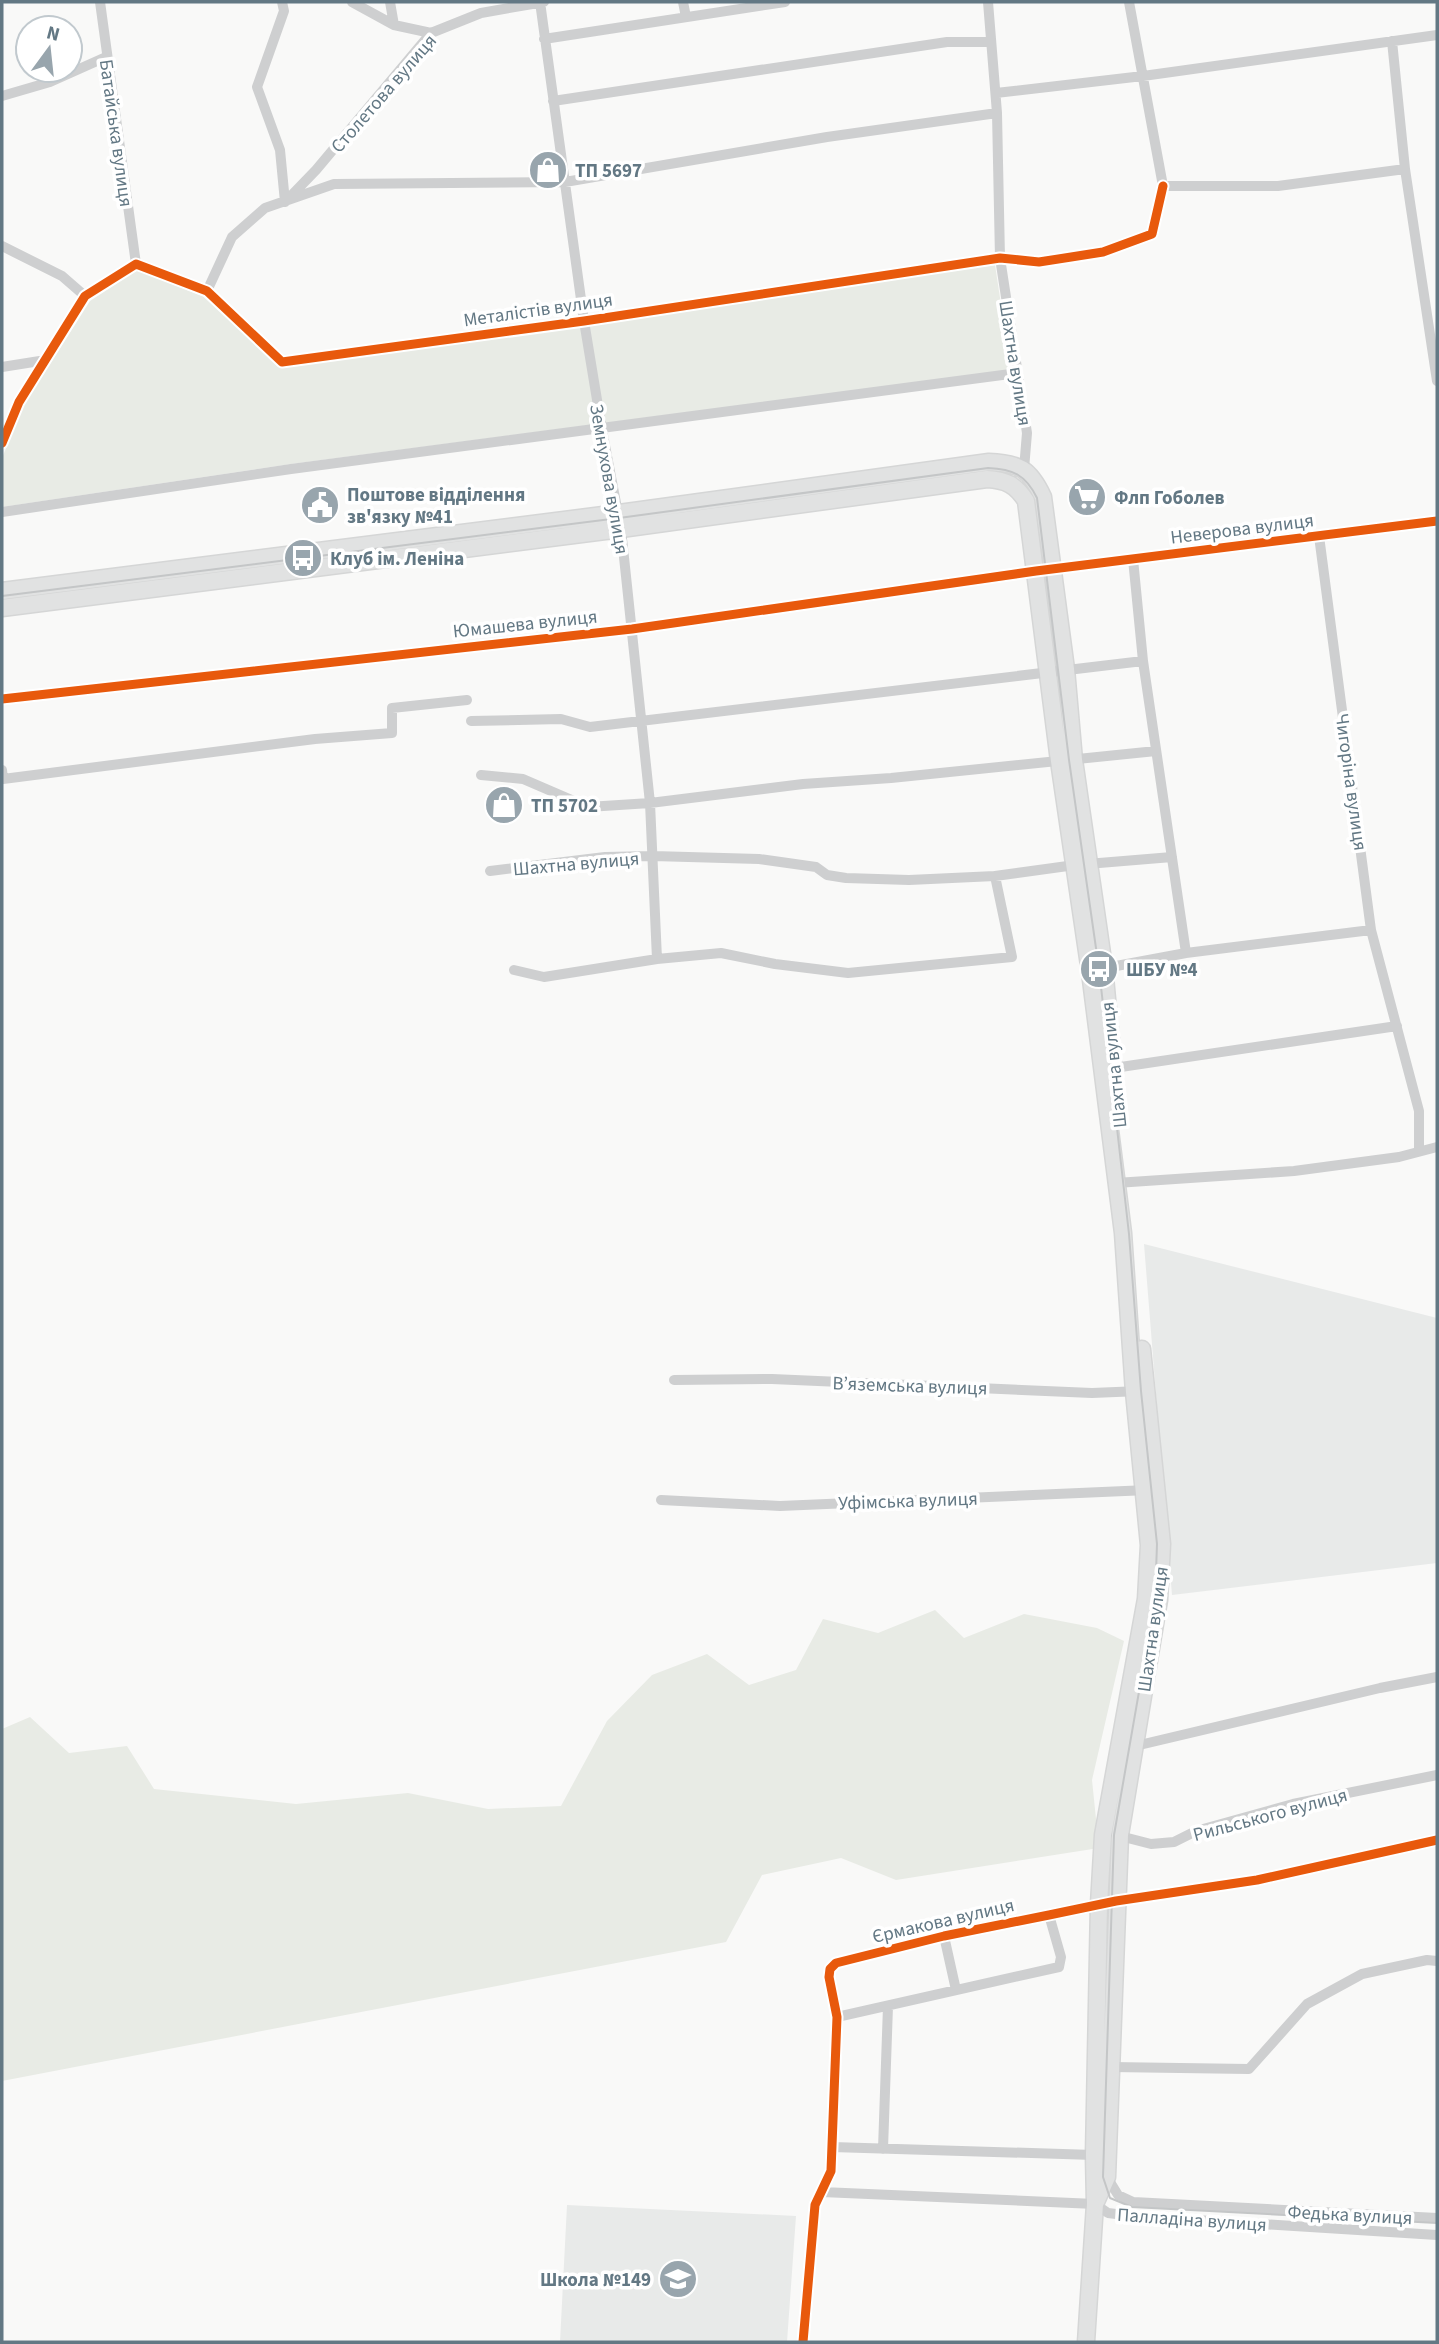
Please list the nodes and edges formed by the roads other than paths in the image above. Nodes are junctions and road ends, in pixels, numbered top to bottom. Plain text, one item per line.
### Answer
1 (100, 2) edge
2 (282, 2) edge
3 (352, 2) edge
4 (390, 2) edge
5 (541, 2) edge
6 (683, 2) edge
7 (785, 2) edge
8 (989, 2) edge
9 (1129, 2) edge
10 (686, 17) junction
11 (394, 25) junction
12 (431, 33) junction
13 (1437, 35) edge
14 (544, 39) junction
15 (1392, 41) junction
16 (991, 43) junction
17 (106, 57) junction
18 (1143, 76) junction
19 (996, 93) junction
20 (2, 96) edge
21 (552, 101) junction
22 (997, 113) junction
23 (1405, 169) junction
24 (565, 181) junction
25 (1163, 186) junction
26 (285, 202) junction
27 (2, 246) edge
28 (1000, 258) junction
29 (136, 264) junction
30 (207, 291) junction
31 (85, 296) junction
32 (584, 321) junction
33 (46, 360) junction
34 (2, 367) edge
35 (1018, 373) junction
36 (1437, 381) edge
37 (602, 430) junction
38 (2, 443) edge
39 (1024, 469) junction
40 (2, 512) edge
41 (620, 521) junction
42 (1437, 521) edge
43 (1319, 536) junction
44 (1133, 559) junction
45 (1044, 571) junction
46 (2, 591) edge
47 (2, 608) edge
48 (632, 629) junction
49 (1143, 661) junction
50 (1066, 669) junction
51 (1048, 671) junction
52 (2, 699) edge
53 (467, 699) dead end
54 (471, 721) dead end
55 (642, 721) junction
56 (1156, 751) junction
57 (1067, 760) junction
58 (2, 770) edge
59 (481, 775) dead end
60 (650, 803) junction
61 (653, 856) junction
62 (1172, 857) junction
63 (1082, 865) junction
64 (490, 870) dead end
65 (995, 876) junction
66 (1371, 930) junction
67 (1186, 953) junction
68 (657, 959) junction
69 (1097, 969) junction
70 (514, 970) dead end
71 (1396, 1026) junction
72 (1114, 1068) junction
73 (1437, 1147) edge
74 (1419, 1151) junction
75 (1121, 1182) junction
76 (674, 1380) dead end
77 (1139, 1391) junction
78 (1149, 1490) junction
79 (661, 1500) dead end
80 (1437, 1677) edge
81 (1135, 1746) junction
82 (1118, 1750) junction
83 (1437, 1775) edge
84 (1103, 1835) junction
85 (1120, 1835) junction
86 (1437, 1840) edge
87 (1116, 1901) junction
88 (1099, 1905) junction
89 (1049, 1915) junction
90 (944, 1936) junction
91 (1437, 1961) edge
92 (956, 1990) junction
93 (888, 2006) junction
94 (837, 2017) junction
95 (1111, 2067) junction
96 (832, 2147) junction
97 (883, 2149) junction
98 (1094, 2155) junction
99 (1107, 2177) junction
100 (822, 2192) junction
101 (1118, 2195) junction
102 (1095, 2204) junction
103 (1437, 2218) edge
104 (1437, 2235) edge
105 (803, 2342) edge
106 (1086, 2342) edge

1 - 17 street, Батайська вулиця
2 - 26 street
3 - 11 street
4 - 11 street
5 - 12 street, Столетова вулиця
5 - 14 street, Земнухова вулиця
6 - 10 street
7 - 10 street
8 - 16 street, Шахтна вулиця
9 - 18 street
10 - 14 street
11 - 12 street
12 - 26 street, Столетова вулиця
13 - 15 street
14 - 21 street, Земнухова вулиця
15 - 18 street
15 - 23 street
16 - 19 street, Шахтна вулиця
16 - 21 street
17 - 20 street
17 - 29 street, Батайська вулиця
18 - 19 street
18 - 25 street
19 - 22 street, Шахтна вулиця
21 - 24 street, Земнухова вулиця
22 - 24 street
22 - 28 street, Шахтна вулиця
23 - 25 street
23 - 36 street
24 - 26 street
24 - 32 street, Земнухова вулиця
25 - 28 street, Металістів вулиця
26 - 30 street
27 - 31 street
28 - 32 street, Металістів вулиця
28 - 35 street, Шахтна вулиця
29 - 30 street, Металістів вулиця
29 - 31 street
30 - 32 street, Металістів вулиця
31 - 33 street
32 - 37 street, Земнухова вулиця
33 - 34 street
33 - 38 street
35 - 37 street
35 - 39 street, Шахтна вулиця
37 - 40 street
37 - 41 street, Земнухова вулиця
39 - 41 main road
39 - 45 main road, Шахтна вулиця
41 - 45 main road, Шахтна вулиця
41 - 46 main road
41 - 47 main road
41 - 48 street, Земнухова вулиця
42 - 43 street, Неверова вулиця
43 - 44 street, Неверова вулиця
43 - 66 street, Чигоріна вулиця
44 - 45 street, Неверова вулиця
44 - 49 street
45 - 48 street, Юмашева вулиця
45 - 50 main road, Шахтна вулиця
45 - 51 main road, Шахтна вулиця
48 - 52 street, Юмашева вулиця
48 - 55 street, Земнухова вулиця
49 - 50 street
49 - 56 street
50 - 51 street
50 - 57 main road, Шахтна вулиця
51 - 55 street
51 - 57 main road, Шахтна вулиця
53 - 58 street
54 - 55 street
55 - 60 street, Земнухова вулиця
56 - 57 street
56 - 62 street
57 - 60 street
57 - 63 main road, Шахтна вулиця
59 - 60 street
60 - 61 street, Земнухова вулиця
61 - 64 street, Шахтна вулиця
61 - 65 street, Шахтна вулиця
61 - 68 street, Земнухова вулиця
62 - 63 street, Шахтна вулиця
62 - 67 street
63 - 65 street, Шахтна вулиця
63 - 69 main road, Шахтна вулиця
65 - 68 street
66 - 67 street
66 - 71 street, Чигоріна вулиця
67 - 69 street
68 - 70 street
69 - 72 main road, Шахтна вулиця
69 - 75 main road, Шахтна вулиця
71 - 72 street
71 - 74 street, Чигоріна вулиця
72 - 75 main road, Шахтна вулиця
73 - 74 street
74 - 75 street
75 - 77 main road, Шахтна вулиця
76 - 77 street, В’яземська вулиця
77 - 78 main road, Шахтна вулиця
78 - 79 street, Уфімська вулиця
78 - 81 main road, Шахтна вулиця
78 - 82 main road, Шахтна вулиця
80 - 81 street
81 - 82 street
81 - 85 main road, Шахтна вулиця
82 - 84 main road, Шахтна вулиця
83 - 85 street, Рильського вулиця
84 - 85 street, Рильського вулиця
84 - 88 main road, Шахтна вулиця
85 - 87 main road, Шахтна вулиця
86 - 87 street, Єрмакова вулиця
87 - 88 street, Єрмакова вулиця
87 - 95 main road, Шахтна вулиця
88 - 89 street, Єрмакова вулиця
88 - 98 main road, Шахтна вулиця
89 - 90 street, Єрмакова вулиця
89 - 92 street
90 - 92 street
90 - 94 street, Єрмакова вулиця
91 - 95 street
92 - 93 street
93 - 94 street
93 - 97 street
94 - 96 street, Єрмакова вулиця
95 - 99 main road, Шахтна вулиця
96 - 97 street
96 - 100 street, Єрмакова вулиця
97 - 98 street
98 - 102 main road, Шахтна вулиця
99 - 101 street
99 - 102 main road, Шахтна вулиця
100 - 102 street, Палладіна вулиця
100 - 105 street, Єрмакова вулиця
101 - 102 street
101 - 103 street, Федька вулиця
102 - 104 street, Палладіна вулиця
102 - 106 main road, Шахтна вулиця

